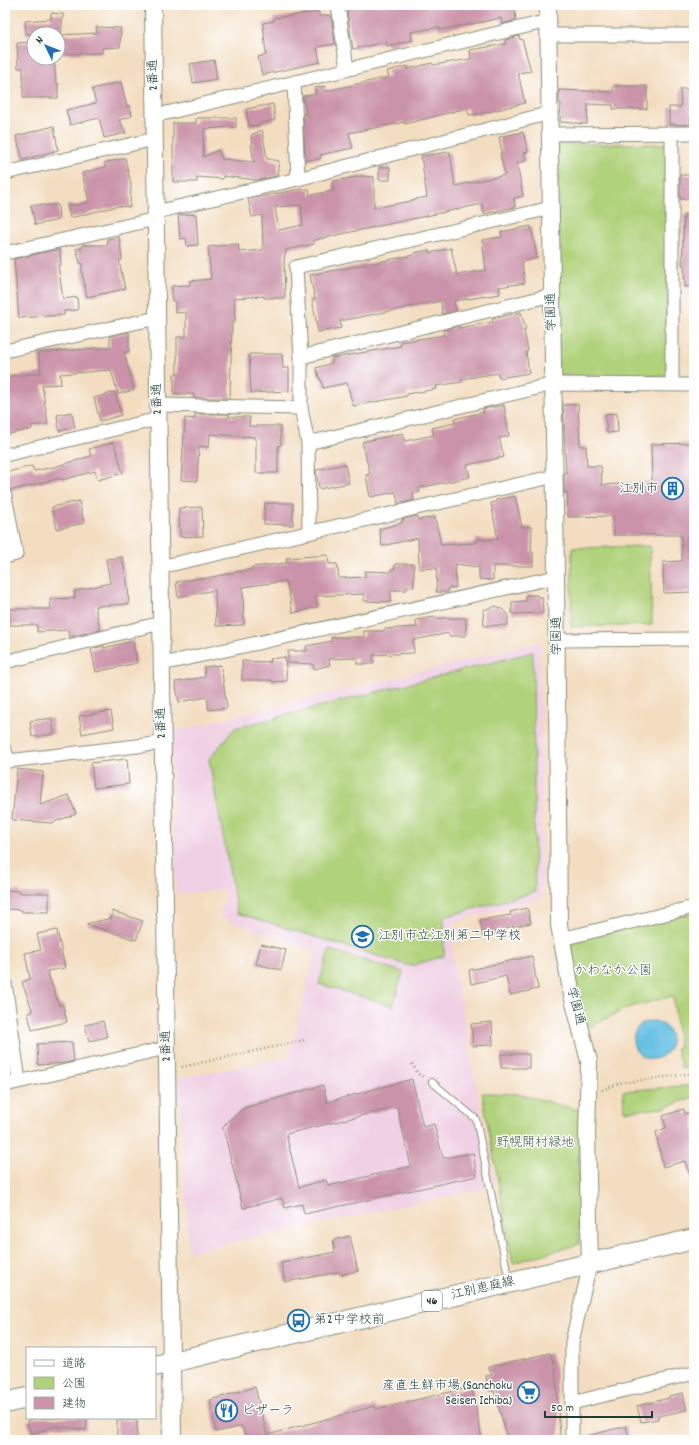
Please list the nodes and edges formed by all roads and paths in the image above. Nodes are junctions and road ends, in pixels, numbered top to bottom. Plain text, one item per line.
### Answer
1 (153, 5) edge
2 (338, 5) edge
3 (548, 20) edge
4 (694, 35) edge
5 (347, 69) junction
6 (294, 82) junction
7 (550, 113) junction
8 (154, 116) junction
9 (672, 133) junction
10 (694, 133) edge
11 (550, 134) junction
12 (155, 140) junction
13 (5, 174) edge
14 (298, 179) junction
15 (551, 208) junction
16 (156, 215) junction
17 (5, 253) edge
18 (552, 295) junction
19 (157, 318) junction
20 (5, 351) edge
21 (301, 356) junction
22 (553, 384) junction
23 (672, 384) junction
24 (694, 385) edge
25 (300, 408) junction
26 (158, 412) junction
27 (308, 443) junction
28 (5, 455) edge
29 (555, 476) junction
30 (5, 496) edge
31 (309, 533) junction
32 (5, 557) edge
33 (160, 567) junction
34 (556, 577) junction
35 (161, 623) junction
36 (694, 639) edge
37 (557, 640) junction
38 (5, 662) edge
39 (162, 664) junction
40 (162, 744) junction
41 (5, 750) edge
42 (694, 906) edge
43 (561, 939) junction
44 (5, 982) edge
45 (305, 1040) dead end
46 (166, 1048) junction
47 (412, 1064) dead end
48 (182, 1067) dead end
49 (694, 1073) edge
50 (19, 1082) junction
51 (432, 1082) joint
52 (5, 1085) edge
53 (598, 1092) dead end
54 (694, 1239) edge
55 (590, 1264) junction
56 (510, 1283) junction
57 (163, 1364) edge
58 (694, 1373) edge
59 (26, 1398) edge
60 (5, 1403) edge
61 (572, 1403) junction
62 (172, 1440) edge
63 (572, 1440) edge

1 - 8 street, 2番通
2 - 5 street
3 - 4 street
3 - 5 street
3 - 7 street, 学園通
5 - 6 street
6 - 8 street
6 - 14 street
7 - 11 street, 学園通
7 - 14 street
8 - 12 street, 2番通
9 - 10 street
9 - 11 street
9 - 23 street
11 - 15 street, 学園通
12 - 13 street
12 - 16 street, 2番通
14 - 16 street
15 - 18 street, 学園通
15 - 21 street
16 - 17 street
16 - 19 street, 2番通
18 - 21 street
18 - 22 street, 学園通
19 - 20 street
19 - 26 street, 2番通
21 - 25 street
22 - 23 street
22 - 27 street
22 - 29 street, 学園通
23 - 24 street
25 - 26 street
25 - 27 street
26 - 28 street
26 - 33 street, 2番通
27 - 31 street
29 - 31 street
29 - 34 street, 学園通
30 - 32 street
31 - 33 street
33 - 35 street, 2番通
34 - 37 street, 学園通
34 - 39 street
35 - 38 street
35 - 39 street, 2番通
36 - 37 street
37 - 43 street, 学園通
39 - 40 street, 2番通
40 - 41 street
40 - 46 street, 2番通
42 - 43 street
43 - 55 street, 学園通
44 - 50 street
45 - 48 path
46 - 50 street
46 - 57 street, 2番通
47 - 51 path
49 - 53 path
50 - 52 street
51 - 56 lane
54 - 55 main road, 江別恵庭線 / 46
55 - 56 main road, 江別恵庭線 / 46
55 - 61 street
56 - 57 main road, 江別恵庭線 / 46
57 - 62 main road, 2番通
58 - 61 street
59 - 60 main road
61 - 63 street

